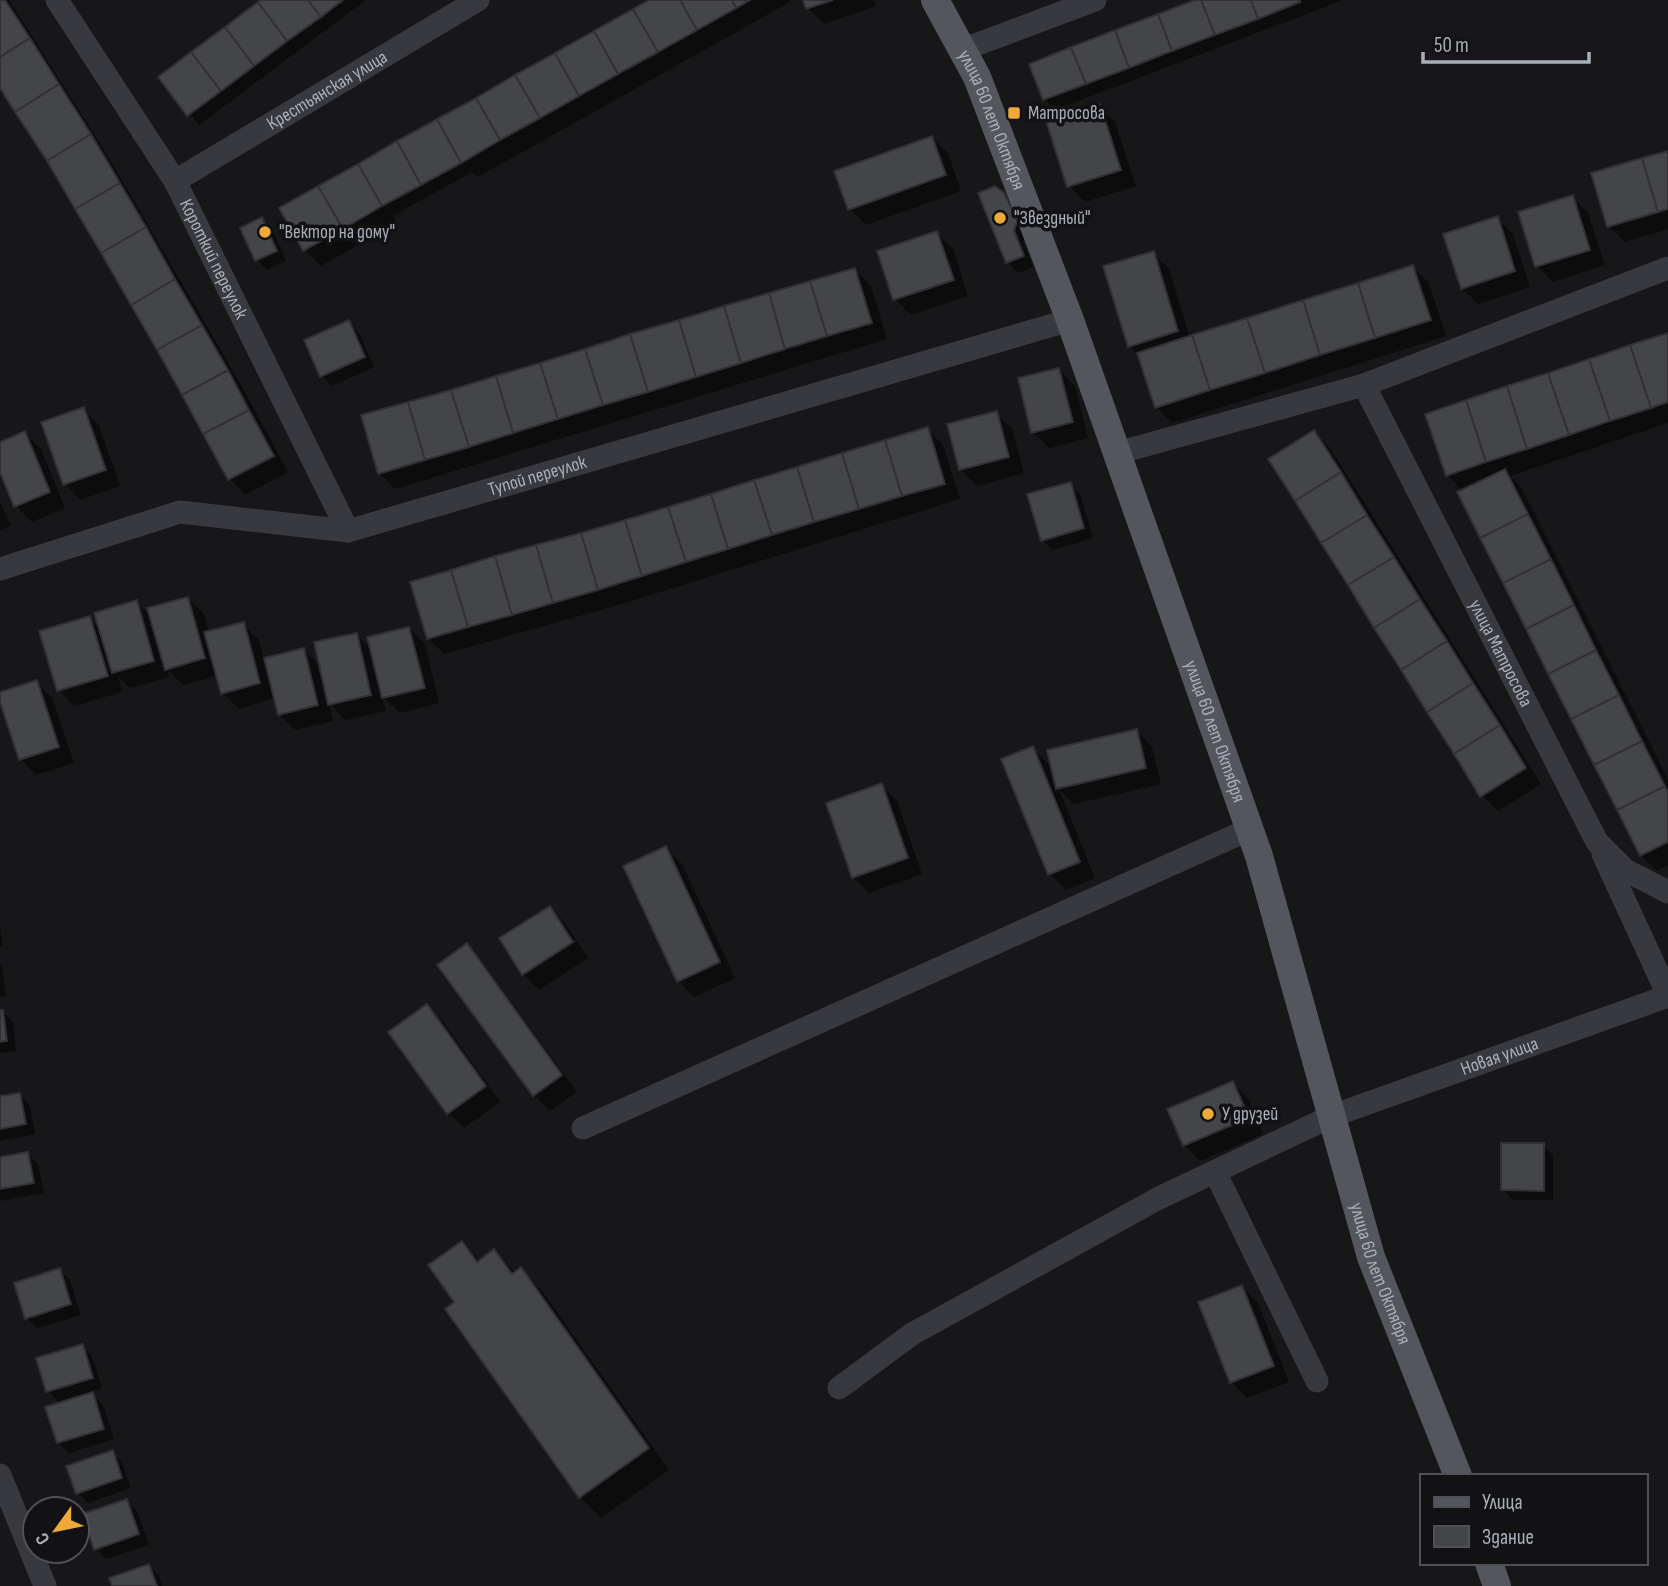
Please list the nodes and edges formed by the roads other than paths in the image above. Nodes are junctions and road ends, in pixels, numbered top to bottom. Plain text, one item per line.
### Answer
1 (57, 0) edge
2 (478, 0) edge
3 (935, 0) edge
4 (1095, 0) edge
5 (962, 50) junction
6 (175, 181) junction
7 (1668, 268) edge
8 (1070, 320) junction
9 (1364, 385) junction
10 (1117, 453) junction
11 (348, 531) junction
12 (0, 569) edge
13 (1250, 829) junction
14 (1597, 842) junction
15 (1668, 892) edge
16 (1668, 995) edge
17 (1332, 1116) junction
18 (583, 1128) dead end
19 (1215, 1172) junction
20 (1317, 1381) dead end
21 (839, 1388) dead end
22 (1457, 1474) edge
23 (0, 1475) edge
24 (1490, 1565) edge
25 (45, 1586) edge
26 (1497, 1586) edge

1 - 6 street, Короткий переулок
2 - 6 street, Крестьянская улица
3 - 5 main road, улица 60 лет Октября
4 - 5 street
5 - 8 main road, улица 60 лет Октября
6 - 11 street, Короткий переулок
7 - 9 street
8 - 10 main road, улица 60 лет Октября
8 - 11 street, Тупой переулок
9 - 10 street
9 - 14 street, улица Матросова
10 - 13 main road, улица 60 лет Октября
11 - 12 street, Тупой переулок
13 - 17 main road, улица 60 лет Октября
13 - 18 street
14 - 15 street, улица Матросова
14 - 16 street
16 - 17 street, Новая улица
17 - 19 street, Новая улица
17 - 22 main road, улица 60 лет Октября
19 - 20 street
19 - 21 street, Новая улица
23 - 25 street
24 - 26 main road

